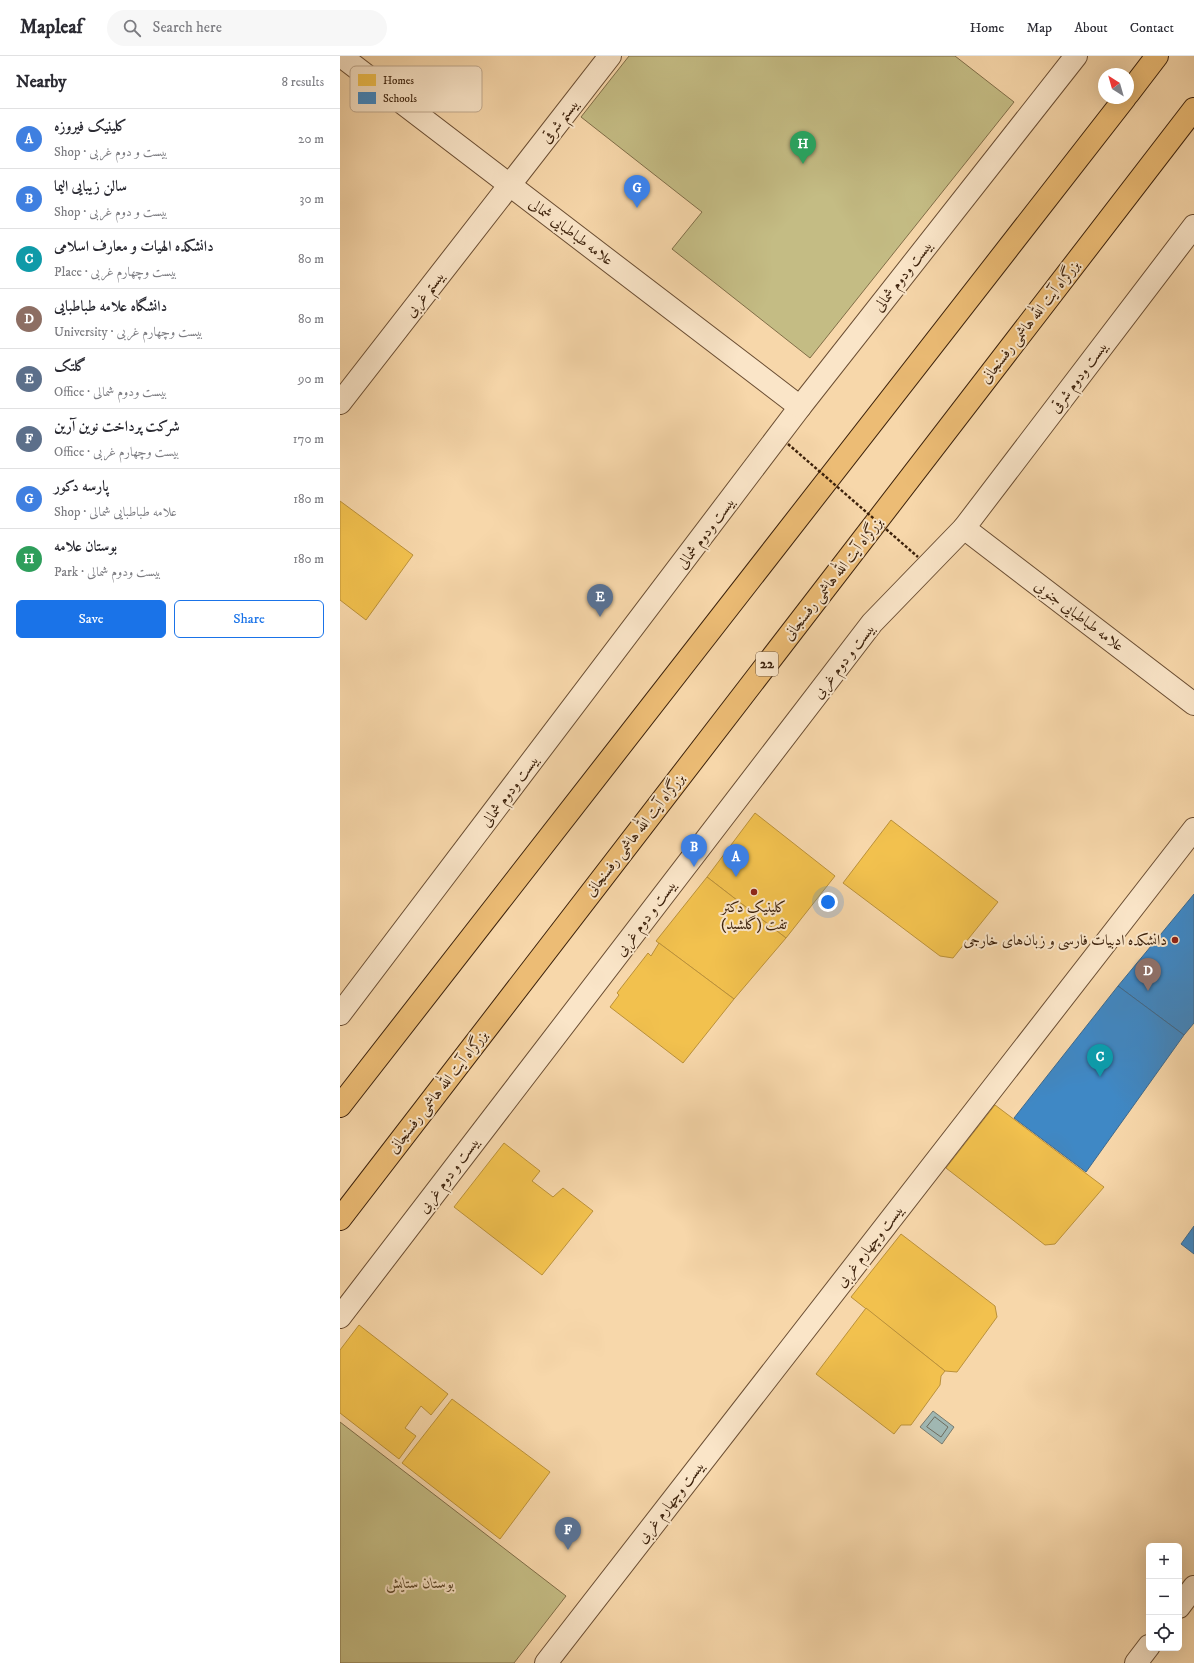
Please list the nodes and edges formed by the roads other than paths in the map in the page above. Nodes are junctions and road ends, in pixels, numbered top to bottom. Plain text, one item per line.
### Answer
1 (341, 56) edge
2 (610, 56) edge
3 (1076, 56) edge
4 (1157, 56) edge
5 (354, 66) edge
6 (1134, 86) edge
7 (1120, 104) edge
8 (1194, 109) edge
9 (414, 112) edge
10 (510, 185) junction
11 (1194, 226) edge
12 (340, 403) edge
13 (800, 408) junction
14 (964, 528) junction
15 (1194, 704) edge
16 (1194, 829) edge
17 (340, 1014) edge
18 (340, 1106) edge
19 (340, 1219) edge
20 (340, 1317) edge
21 (1194, 1588) edge
22 (1182, 1603) edge
23 (1146, 1650) edge
24 (546, 1663) edge
25 (1136, 1663) edge

1 - 5 street, علامه طباطبایی شمالی
2 - 10 street, بیستم شرقی
3 - 13 street, بیست ودوم شمالی
4 - 6 highway
7 - 18 highway
8 - 19 highway, بزرگراه آیت الله هاشمی رفسنجانی / 22
9 - 10 street, علامه طباطبایی شمالی
10 - 12 street, بیستم غربی
10 - 13 street, علامه طباطبایی شمالی
11 - 14 street, بیست ودوم شرقی
13 - 17 street, بیست ودوم شمالی
14 - 15 street, علامه طباطبایی جنوبی
14 - 20 street, بیست و دوم غربی
16 - 24 street, بیست وچهارم غربی
21 - 22 street
23 - 25 street

